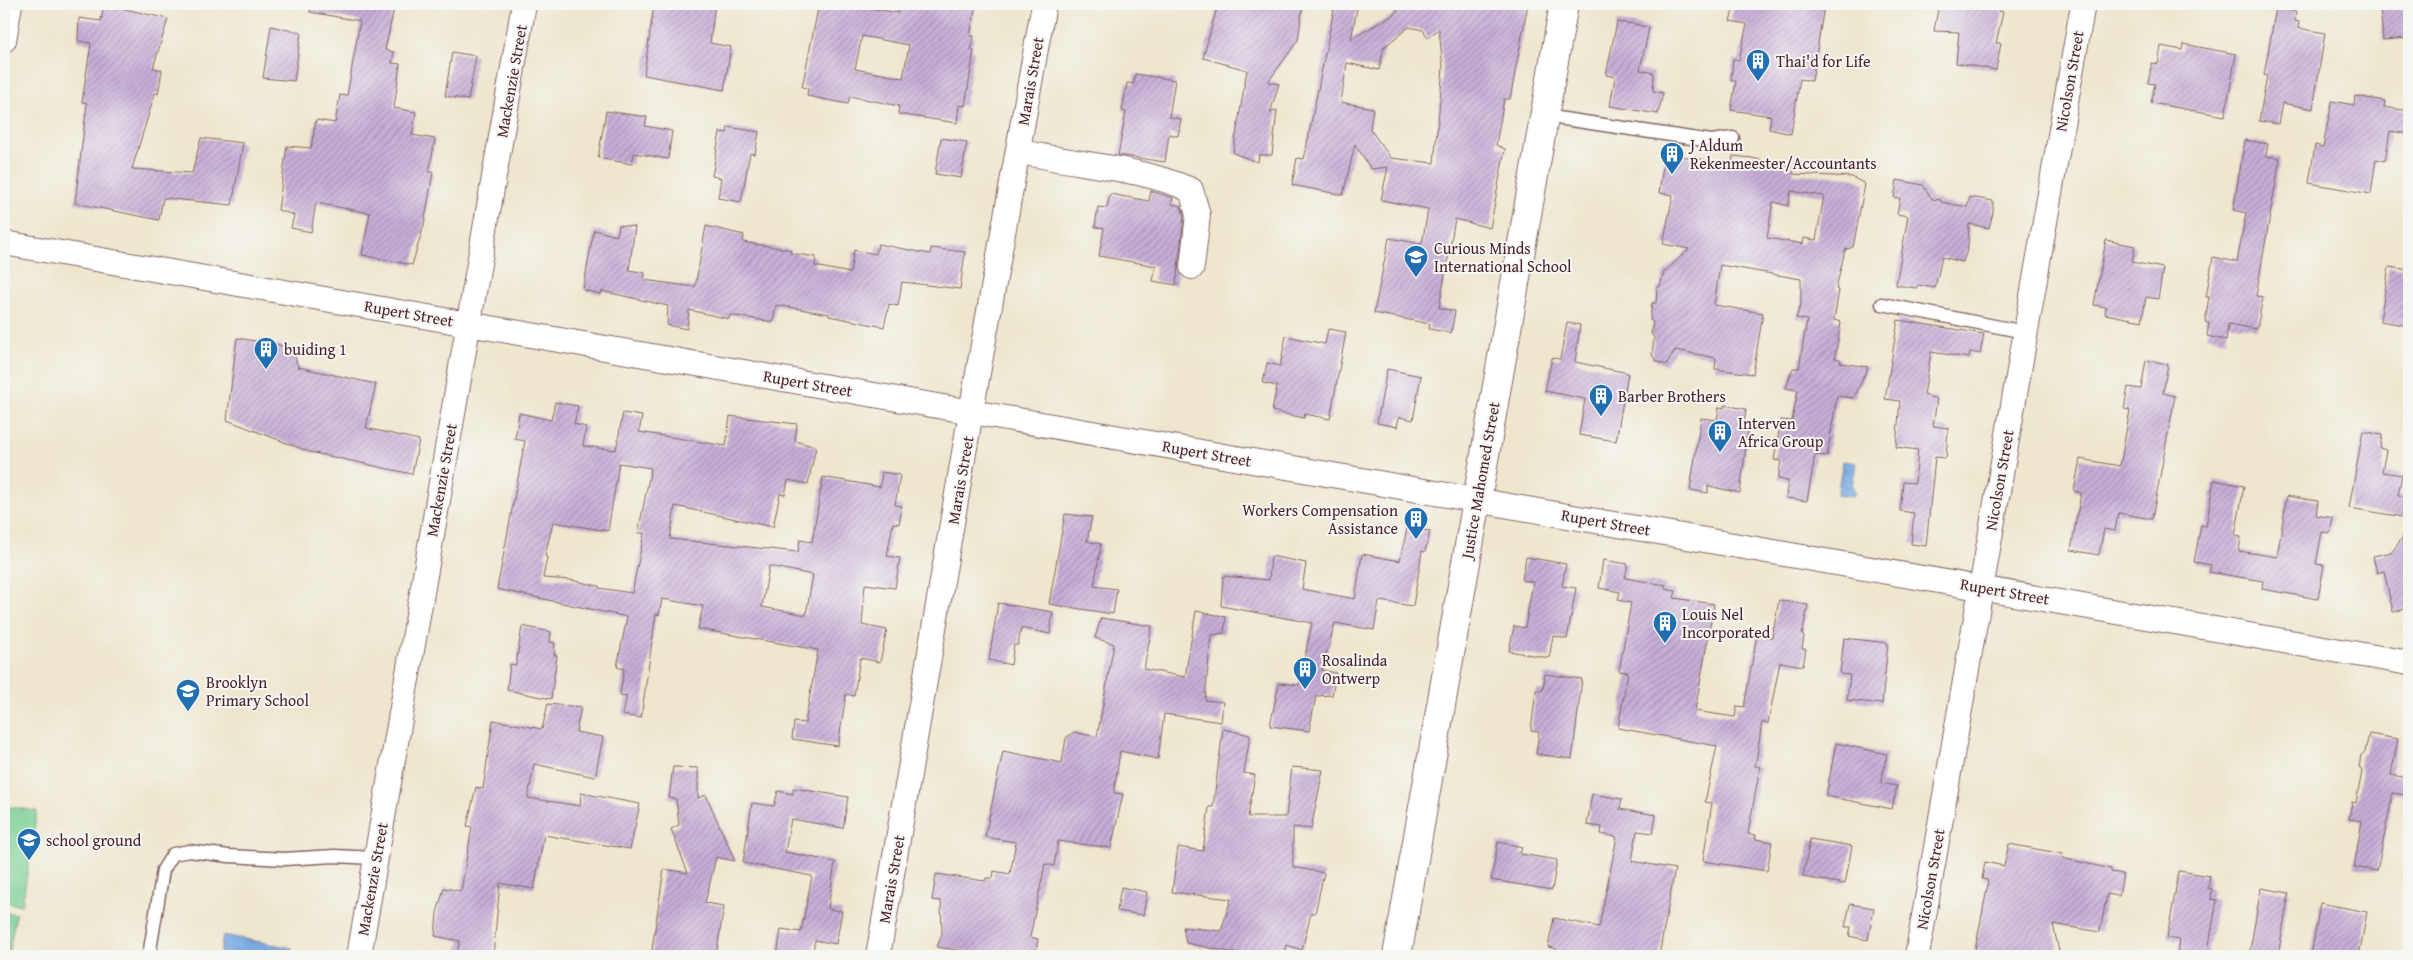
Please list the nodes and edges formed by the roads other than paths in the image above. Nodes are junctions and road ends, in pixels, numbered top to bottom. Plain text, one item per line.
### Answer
1 (10, 4) edge
2 (524, 4) edge
3 (1044, 4) edge
4 (1564, 4) edge
5 (2083, 4) edge
6 (4, 40) edge
7 (1544, 116) junction
8 (1732, 138) dead end
9 (1018, 151) junction
10 (4, 243) edge
11 (1192, 267) dead end
12 (1882, 304) dead end
13 (468, 324) junction
14 (2025, 332) junction
15 (971, 412) junction
16 (1476, 500) junction
17 (1980, 587) junction
18 (2409, 663) edge
19 (376, 858) junction
20 (149, 956) edge
21 (359, 956) edge
22 (878, 956) edge
23 (1397, 956) edge
24 (1917, 956) edge

1 - 6 street
2 - 13 street, Mackenzie Street
3 - 9 street, Marais Street
4 - 7 main road, Justice Mahomed Street
5 - 14 street, Nicolson Street
7 - 8 lane
7 - 16 main road, Justice Mahomed Street
9 - 11 street
9 - 15 street, Marais Street
10 - 13 street, Rupert Street
12 - 14 lane
13 - 15 street, Rupert Street
13 - 19 street, Mackenzie Street
14 - 17 street, Nicolson Street
15 - 16 street, Rupert Street
15 - 22 street, Marais Street
16 - 17 street, Rupert Street
16 - 23 main road, Justice Mahomed Street
17 - 18 street, Rupert Street
17 - 24 street, Nicolson Street
19 - 20 lane
19 - 21 street, Mackenzie Street

